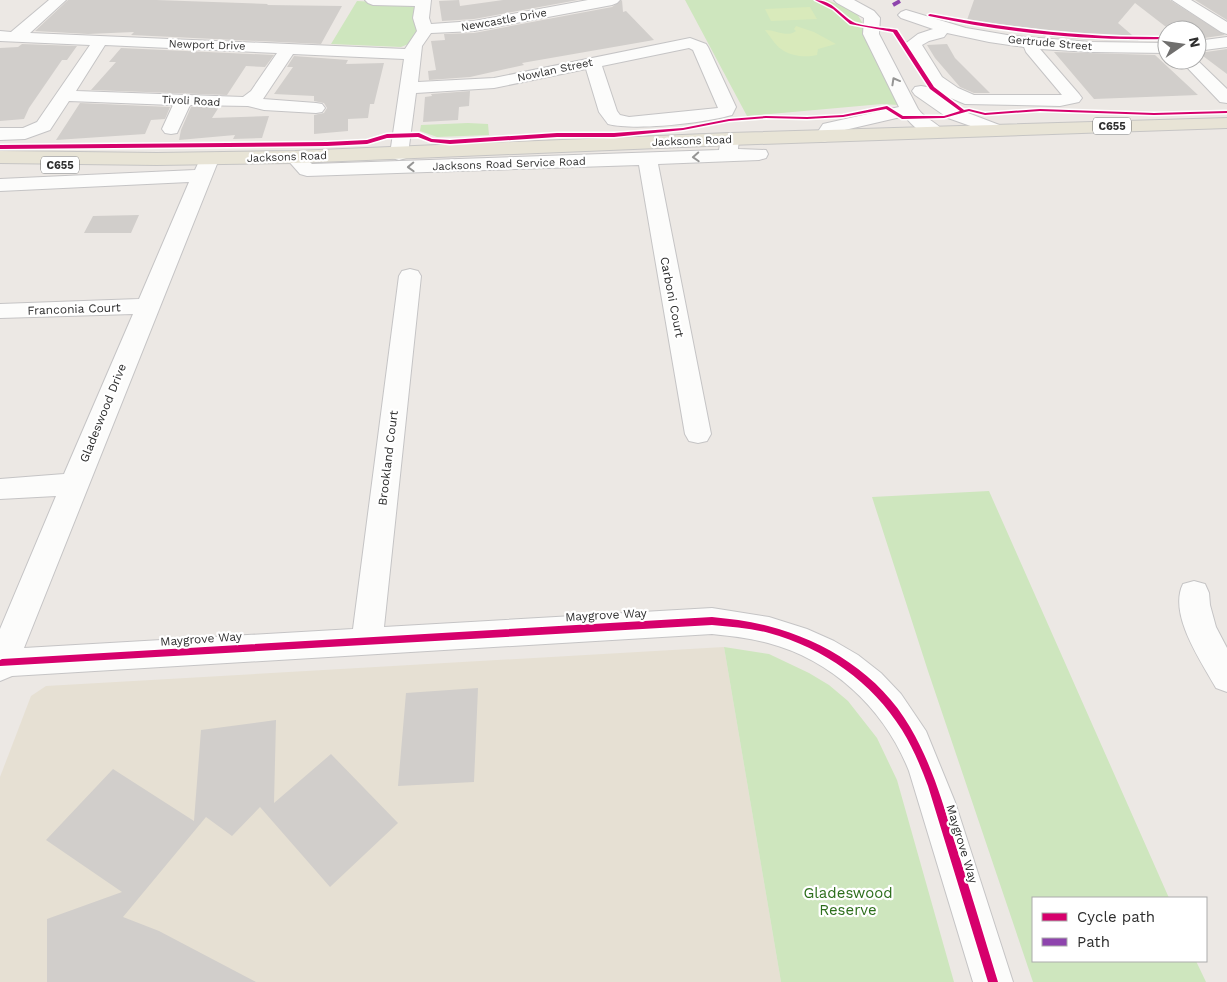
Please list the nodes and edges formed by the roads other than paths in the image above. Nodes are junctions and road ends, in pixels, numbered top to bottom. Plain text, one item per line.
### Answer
1 (58, 0) edge
2 (373, 0) edge
3 (612, 0) edge
4 (842, 0) edge
5 (856, 0) edge
6 (1180, 0) edge
7 (422, 1) edge
8 (884, 14) junction
9 (939, 26) junction
10 (425, 29) junction
11 (1227, 29) edge
12 (8, 36) edge
13 (101, 40) junction
14 (1034, 42) junction
15 (1227, 42) edge
16 (1207, 45) edge
17 (289, 48) junction
18 (1157, 48) edge
19 (413, 54) junction
20 (593, 63) junction
21 (1198, 70) edge
22 (912, 84) junction
23 (408, 88) junction
24 (66, 96) junction
25 (1226, 98) edge
26 (183, 101) junction
27 (247, 102) junction
28 (316, 108) dead end
29 (909, 109) junction
30 (1227, 123) edge
31 (171, 129) dead end
32 (996, 130) junction
33 (935, 132) junction
34 (0, 134) edge
35 (824, 136) junction
36 (729, 147) junction
37 (399, 154) junction
38 (759, 154) dead end
39 (0, 157) edge
40 (295, 158) junction
41 (156, 159) junction
42 (647, 160) junction
43 (206, 168) junction
44 (0, 169) edge
45 (0, 185) edge
46 (410, 276) dead end
47 (147, 306) junction
48 (0, 312) edge
49 (698, 434) dead end
50 (74, 484) junction
51 (0, 489) edge
52 (1194, 593) dead end
53 (367, 640) junction
54 (1, 665) edge
55 (1227, 678) edge
56 (993, 982) edge

1 - 12 street
2 - 7 street
3 - 10 street, Newcastle Drive
4 - 8 street
5 - 8 street
6 - 11 street
7 - 10 street
8 - 9 street, Gertrude Street
8 - 22 street
29 -> 8 street
9 - 14 street, Gertrude Street
9 - 14 street
10 - 19 street
12 - 13 street, Newport Drive
13 - 17 street, Newport Drive
13 - 24 street
14 - 18 street, Gertrude Street
15 - 16 street
17 - 19 street, Newport Drive
17 - 27 street
19 - 23 street
20 - 20 street, Nowlan Street
20 - 23 street, Nowlan Street
21 - 25 street
22 - 32 street
22 - 33 street
23 - 37 street
24 - 26 street, Tivoli Road
24 - 34 street
26 - 27 street, Tivoli Road
26 - 31 street
27 - 28 street, Tivoli Road
29 - 33 street
29 - 35 street
30 - 32 main road, Jacksons Road / C655
32 - 33 main road, Jacksons Road / C655
33 - 35 main road, Jacksons Road / C655
35 - 36 main road, Jacksons Road / C655
36 - 37 main road, Jacksons Road / C655
36 - 38 street, Jacksons Road Service Road
36 -> 42 street, Jacksons Road Service Road
37 - 40 main road, Jacksons Road / C655
39 - 41 main road, Jacksons Road / C655
42 -> 40 street, Jacksons Road Service Road
40 - 43 main road, Jacksons Road / C655
41 - 43 main road, Jacksons Road / C655
41 - 44 main road, Jacksons Road / C655
42 - 49 street, Carboni Court
43 - 45 street
43 - 47 street, Gladeswood Drive
46 - 53 street, Brookland Court
47 - 48 street, Franconia Court
47 - 50 street, Gladeswood Drive
50 - 51 street
50 - 54 street, Gladeswood Drive
52 - 55 street
53 - 54 street, Maygrove Way
53 - 56 street, Maygrove Way

